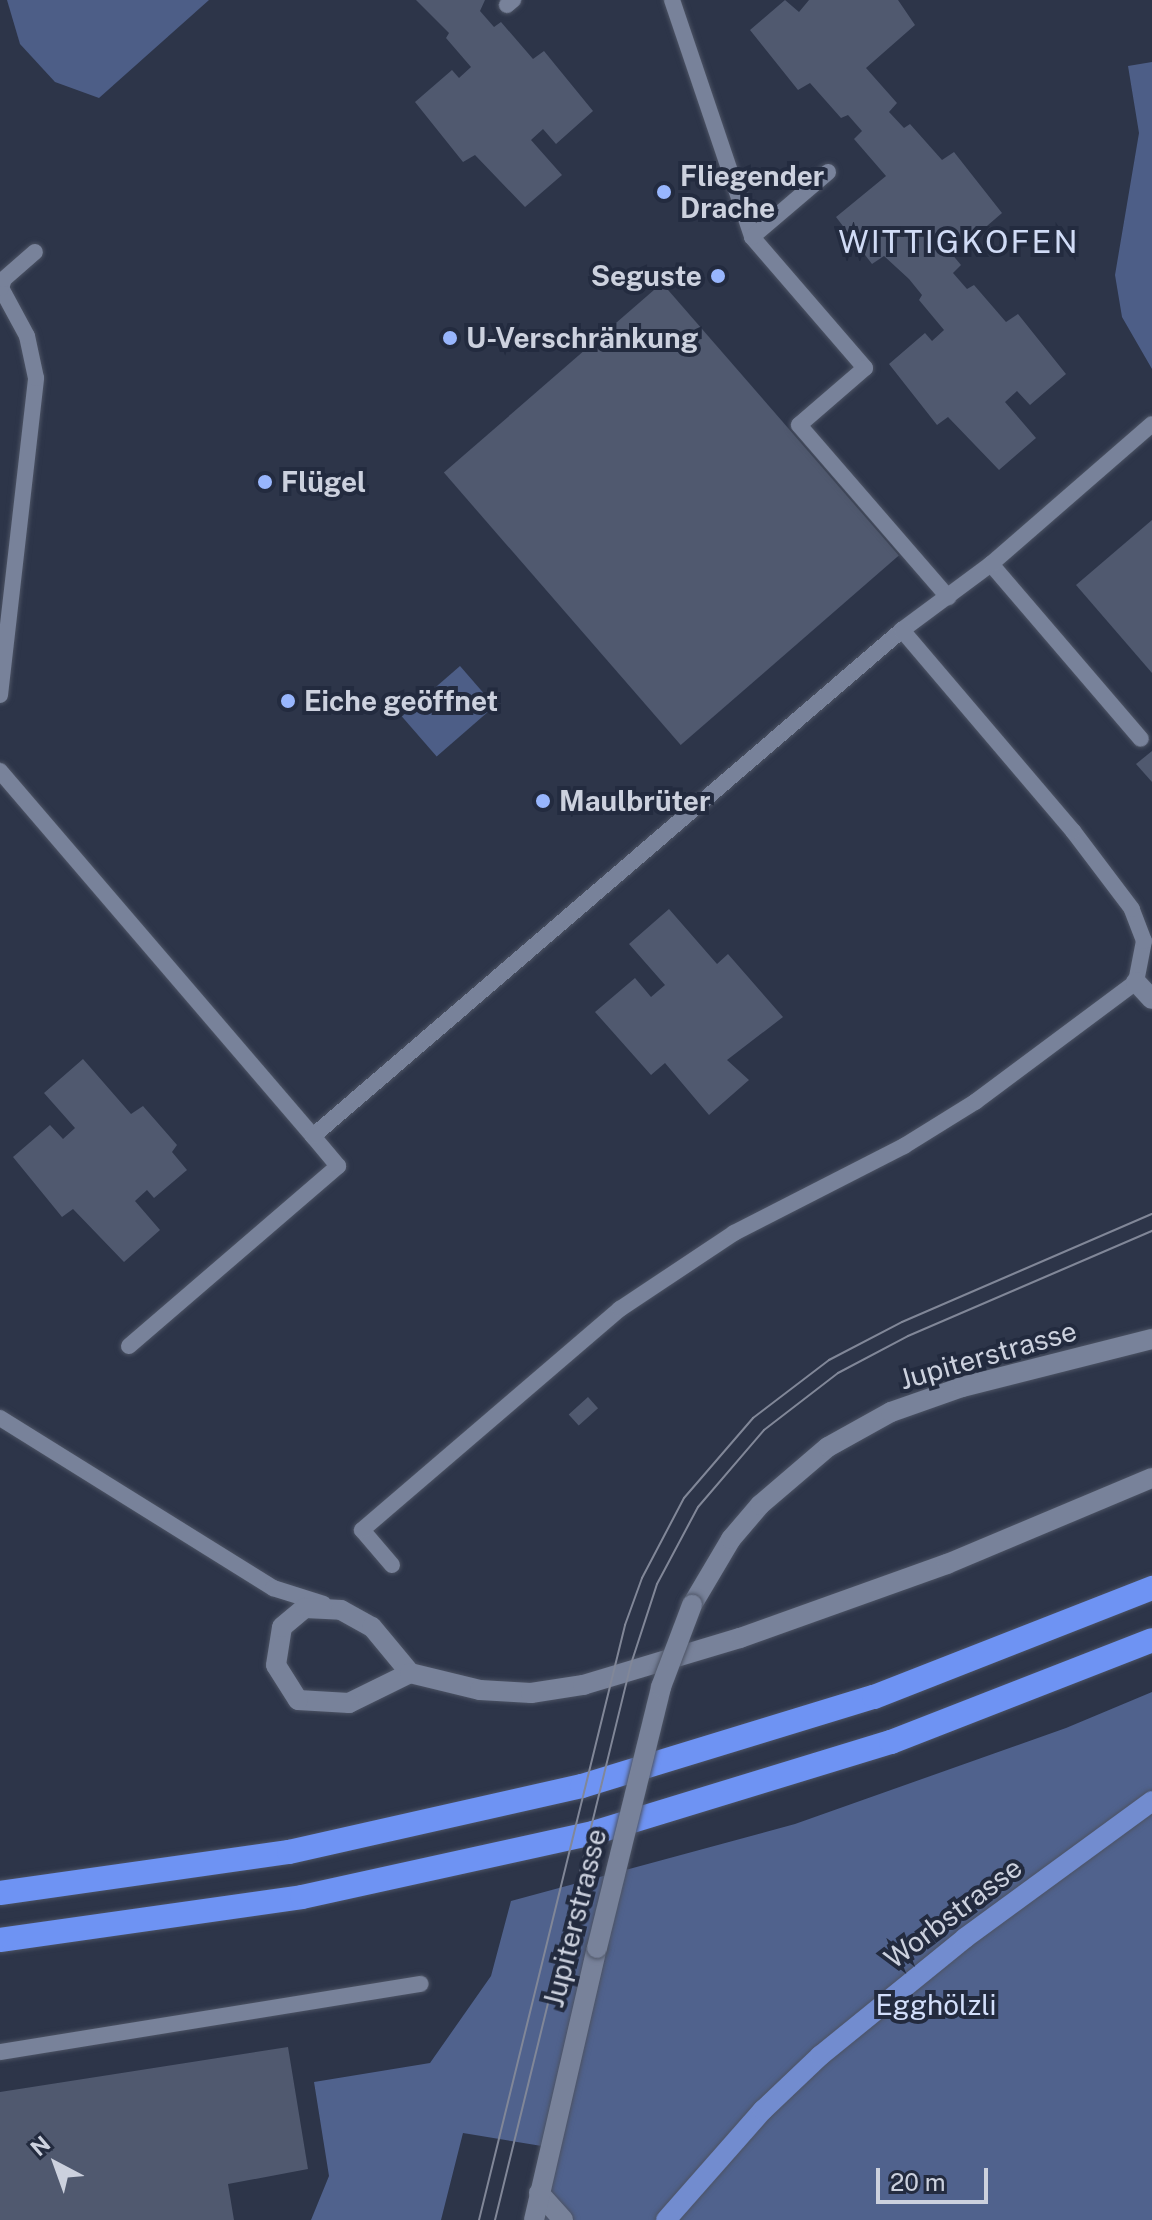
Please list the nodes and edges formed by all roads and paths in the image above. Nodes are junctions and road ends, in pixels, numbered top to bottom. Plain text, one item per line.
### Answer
1 (672, 0) edge
2 (828, 172) dead end
3 (752, 237) junction
4 (35, 252) dead end
5 (1152, 424) edge
6 (991, 564) junction
7 (948, 597) junction
8 (902, 630) junction
9 (0, 695) edge
10 (1141, 739) dead end
11 (0, 771) edge
12 (1136, 982) junction
13 (1152, 999) edge
14 (313, 1136) junction
15 (1152, 1339) edge
16 (129, 1346) dead end
17 (0, 1418) edge
18 (1152, 1478) edge
19 (392, 1565) dead end
20 (1152, 1588) edge
21 (341, 1610) junction
22 (1152, 1640) edge
23 (410, 1673) junction
24 (1152, 1801) edge
25 (0, 1893) edge
26 (0, 1940) edge
27 (421, 1984) dead end
28 (0, 2052) edge
29 (539, 2193) junction
30 (666, 2219) edge
31 (534, 2220) edge
32 (563, 2220) edge

1 - 3 lane
2 - 3 lane
3 - 7 lane
4 - 9 lane
5 - 6 lane
6 - 7 lane
6 - 10 lane
7 - 8 lane
8 - 12 lane
8 - 14 lane
11 - 14 lane
12 - 13 street
12 - 19 lane
14 - 16 lane
15 - 29 street, Jupiterstrasse, bridge
17 - 21 lane
18 - 23 street
20 - 25 highway
21 - 23 street
21 - 23 street
22 - 26 highway
24 - 30 main road, Worbstrasse
27 - 28 lane
29 - 31 street, Jupiterstrasse
29 - 32 street

